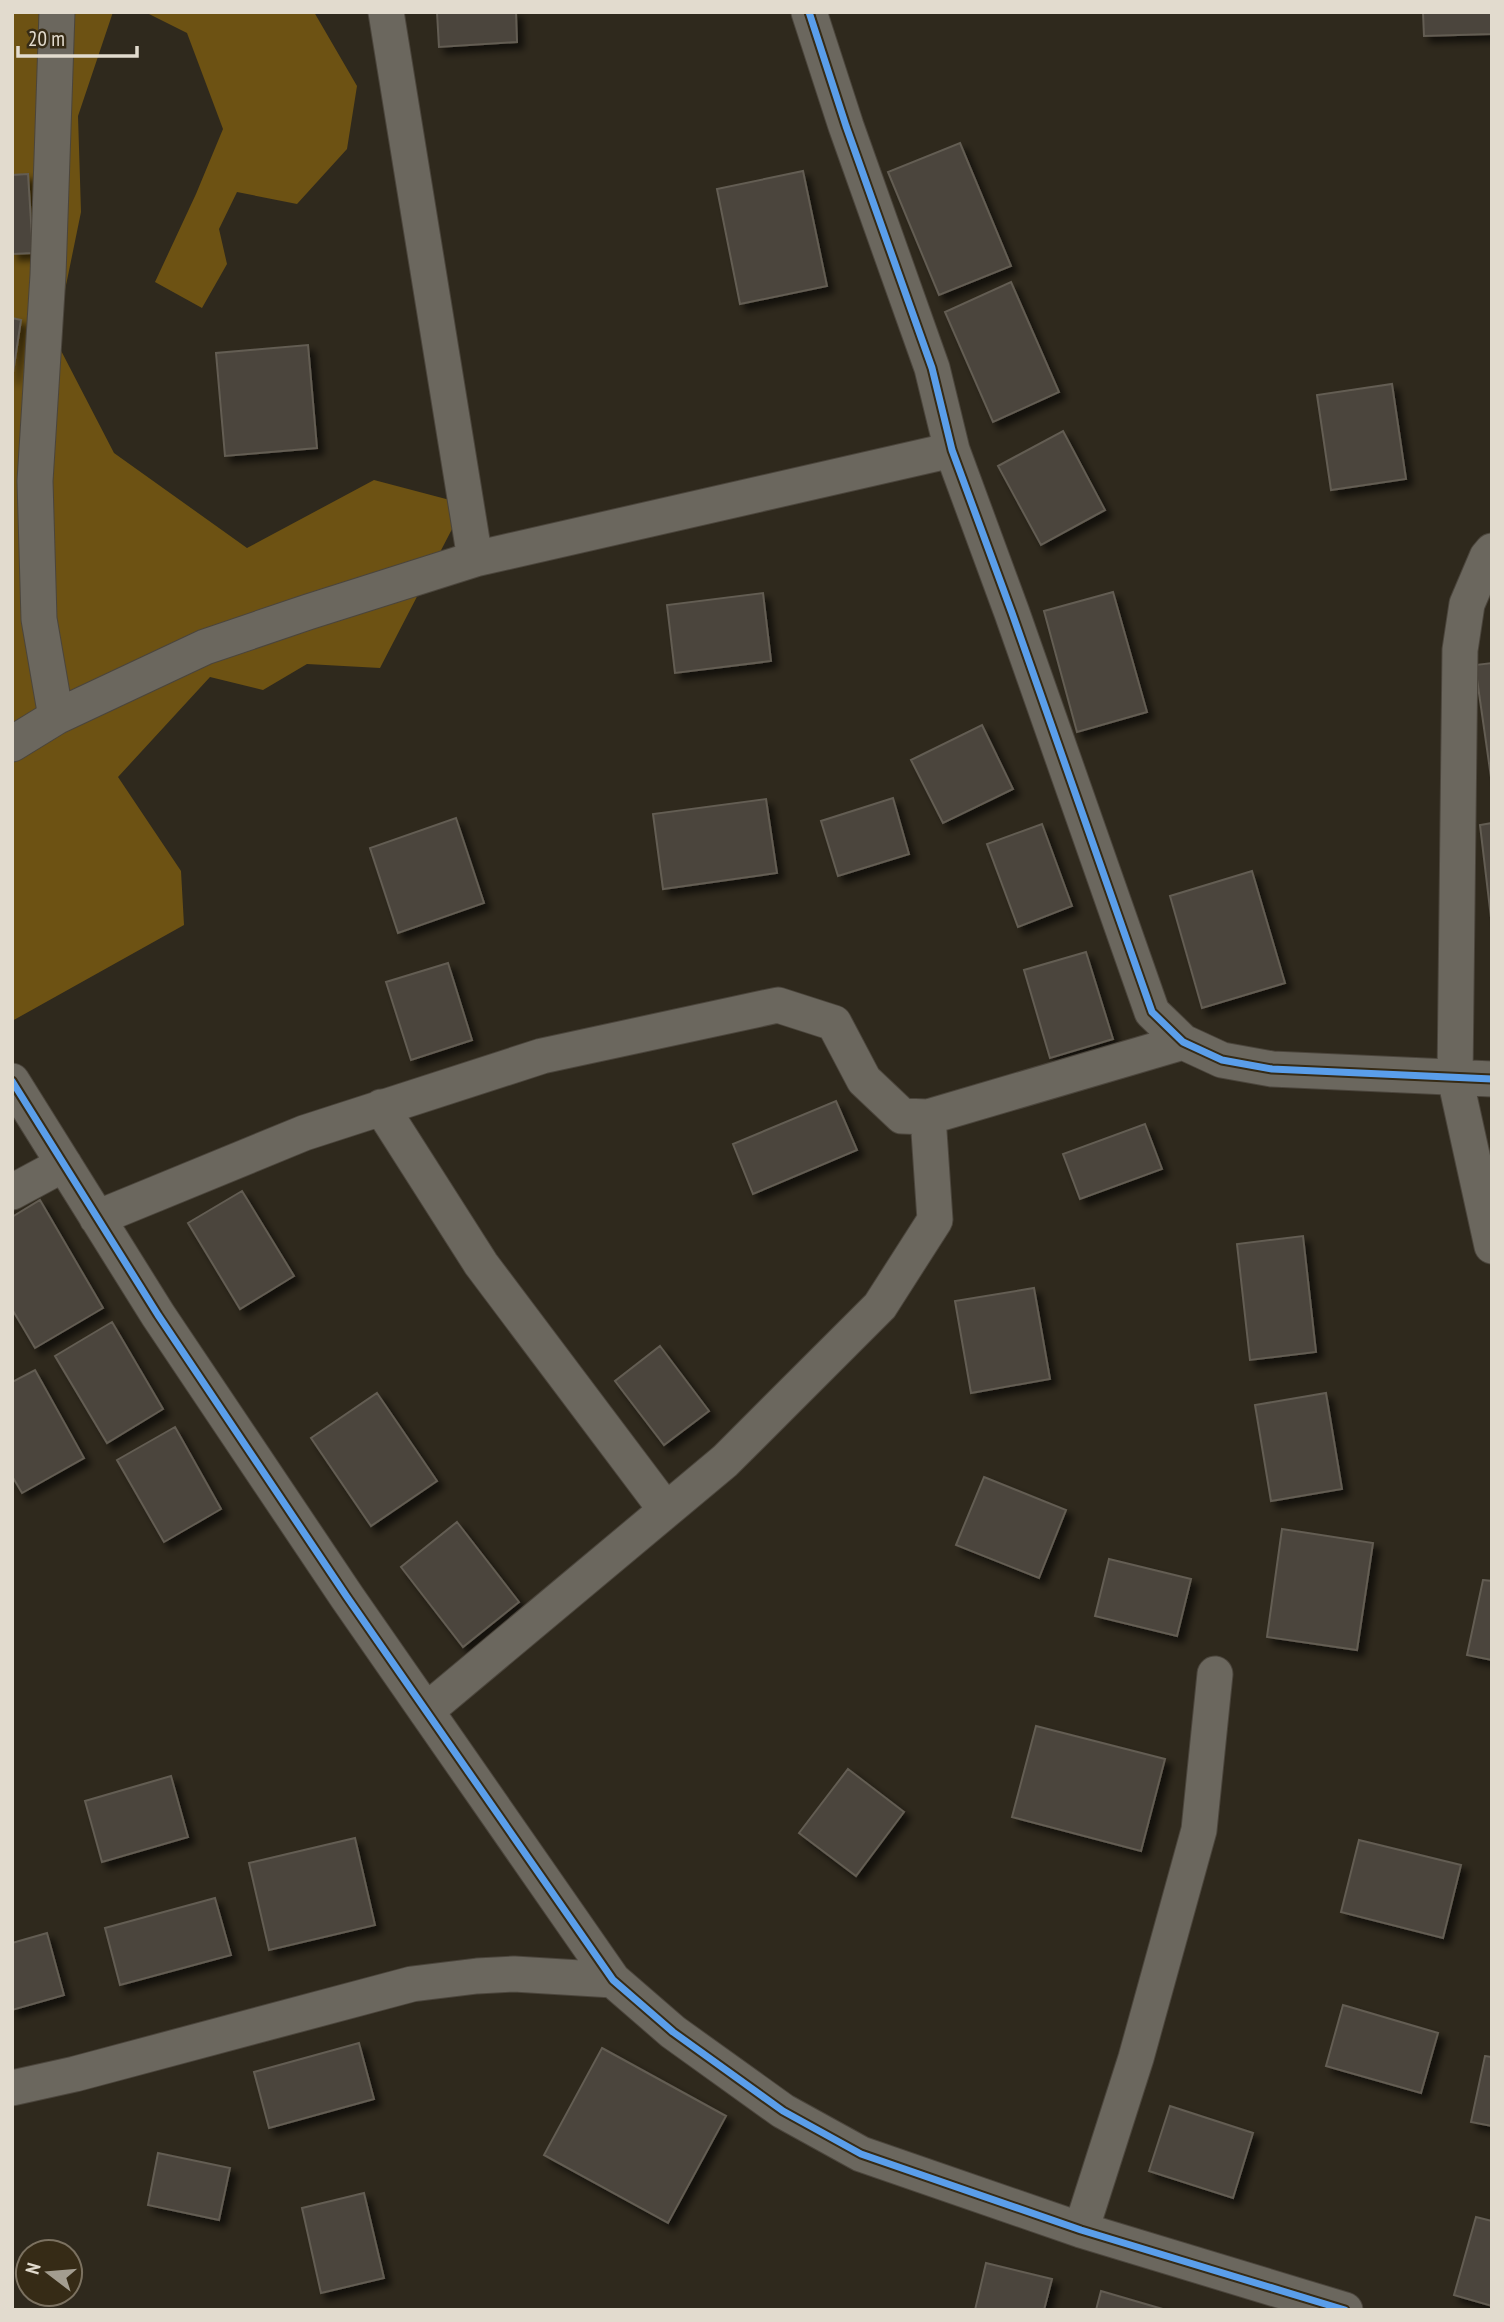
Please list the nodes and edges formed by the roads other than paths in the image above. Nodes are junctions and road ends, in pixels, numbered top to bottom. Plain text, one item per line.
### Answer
1 (57, 12) edge
2 (386, 12) edge
3 (809, 12) edge
4 (952, 450) junction
5 (1492, 551) edge
6 (475, 559) junction
7 (56, 717) junction
8 (12, 744) edge
9 (1183, 1042) junction
10 (1455, 1078) junction
11 (1492, 1079) edge
12 (12, 1081) edge
13 (381, 1107) junction
14 (928, 1117) junction
15 (64, 1164) junction
16 (12, 1192) edge
17 (97, 1218) junction
18 (1492, 1246) edge
19 (666, 1510) junction
20 (1215, 1674) dead end
21 (426, 1711) junction
22 (613, 1980) junction
23 (12, 2088) edge
24 (1081, 2230) junction
25 (1345, 2310) edge

1 - 7 street
2 - 6 street
3 - 4 street
4 - 6 street
4 - 9 street
5 - 10 street
6 - 7 street
7 - 8 street
9 - 10 street
9 - 14 street
10 - 11 street
10 - 18 street
12 - 15 street
13 - 14 street
13 - 17 street
13 - 19 street
14 - 19 street
15 - 16 street
15 - 17 street
17 - 21 street
19 - 21 street
20 - 24 street
21 - 22 street
22 - 23 street
22 - 24 street
24 - 25 street

